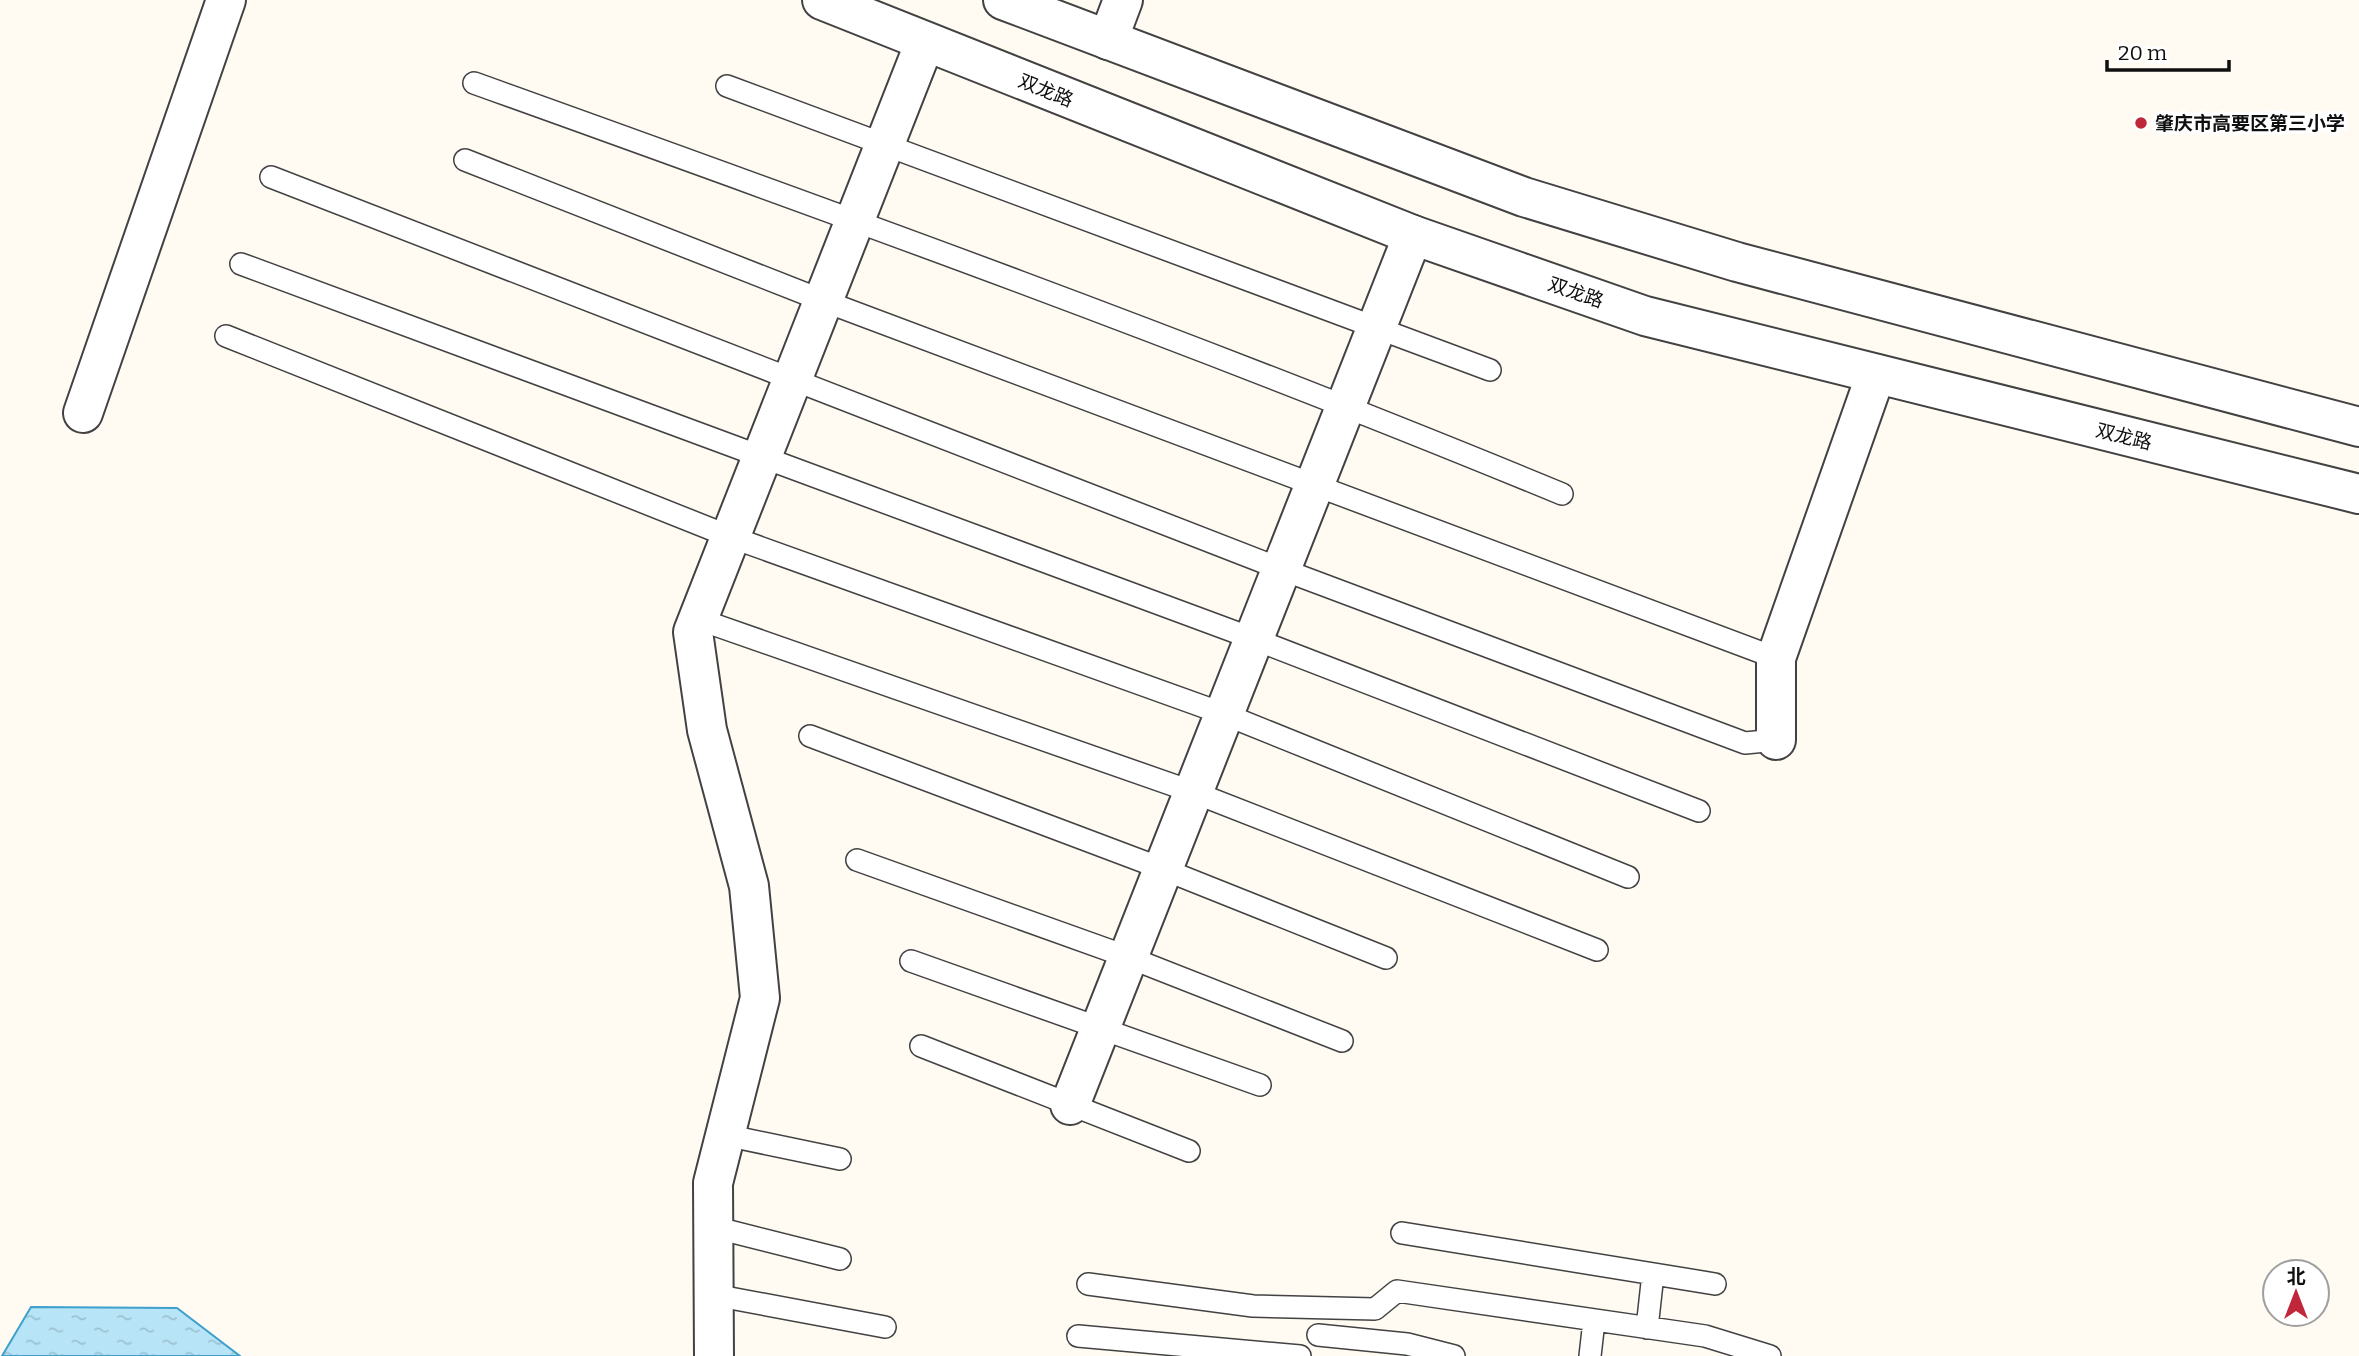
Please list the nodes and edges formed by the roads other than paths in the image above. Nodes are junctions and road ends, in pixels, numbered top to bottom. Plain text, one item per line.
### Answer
1 (226, 0) edge
2 (822, 0) edge
3 (1003, 0) edge
4 (1123, 0) edge
5 (1108, 40) junction
6 (925, 42) junction
7 (474, 83) dead end
8 (727, 86) dead end
9 (887, 143) junction
10 (465, 160) dead end
11 (271, 177) dead end
12 (856, 220) junction
13 (1413, 235) junction
14 (241, 264) dead end
15 (824, 301) junction
16 (1377, 327) junction
17 (226, 336) dead end
18 (1490, 370) dead end
19 (1876, 374) junction
20 (793, 378) junction
21 (1346, 405) junction
22 (83, 413) dead end
23 (2359, 427) edge
24 (762, 456) junction
25 (1314, 485) junction
26 (1562, 494) dead end
27 (2359, 494) edge
28 (731, 537) junction
29 (1281, 569) junction
30 (698, 619) junction
31 (1254, 639) junction
32 (1776, 657) junction
33 (1224, 714) junction
34 (810, 736) dead end
35 (1776, 740) joint
36 (1193, 792) junction
37 (1699, 811) dead end
38 (857, 860) dead end
39 (1163, 869) junction
40 (1628, 877) dead end
41 (1597, 950) dead end
42 (1128, 957) junction
43 (1386, 958) dead end
44 (911, 961) dead end
45 (1100, 1030) junction
46 (1342, 1041) dead end
47 (921, 1046) dead end
48 (1260, 1085) dead end
49 (1070, 1105) junction
50 (725, 1135) junction
51 (1189, 1151) dead end
52 (840, 1159) dead end
53 (713, 1227) junction
54 (1402, 1233) dead end
55 (841, 1259) dead end
56 (1653, 1274) junction
57 (1088, 1284) dead end
58 (1715, 1284) dead end
59 (714, 1295) junction
60 (1323, 1306) junction
61 (1594, 1321) junction
62 (885, 1327) dead end
63 (1647, 1328) junction
64 (1078, 1336) dead end
65 (1316, 1346) edge
66 (1702, 1346) edge
67 (714, 1356) edge
68 (1300, 1356) edge
69 (1454, 1356) edge
70 (1590, 1356) edge
71 (1770, 1356) edge

1 - 22 street
2 - 6 street, 双龙路
3 - 5 street
4 - 5 street
5 - 23 street
6 - 9 street
6 - 13 street, 双龙路
7 - 12 lane
8 - 9 lane
9 - 12 street
9 - 16 lane
10 - 15 lane
11 - 20 lane
12 - 15 street
12 - 21 lane
13 - 16 street
13 - 19 street, 双龙路
14 - 24 lane
15 - 20 street
15 - 25 lane
16 - 18 lane
16 - 21 street
17 - 28 lane
19 - 27 street, 双龙路
19 - 32 street
20 - 24 street
20 - 29 lane
21 - 25 street
21 - 26 lane
24 - 28 street
24 - 31 lane
25 - 29 street
25 - 32 lane
28 - 30 street
28 - 33 lane
29 - 31 street
29 - 35 lane
30 - 36 lane
30 - 50 street
31 - 33 street
31 - 37 lane
32 - 35 street
33 - 36 street
33 - 40 lane
34 - 39 lane
36 - 39 street
36 - 41 lane
38 - 42 lane
39 - 42 street
39 - 43 lane
42 - 45 street
42 - 46 lane
44 - 45 lane
45 - 48 lane
45 - 49 street
47 - 49 lane
49 - 51 lane
50 - 52 lane
50 - 53 street
53 - 55 lane
53 - 59 street
54 - 56 lane
56 - 58 lane
56 - 63 lane
57 - 60 lane
59 - 62 lane
59 - 67 street
60 - 61 lane
60 - 65 lane
61 - 63 lane
61 - 70 lane
63 - 66 lane
64 - 68 lane
65 - 69 lane
66 - 71 lane

